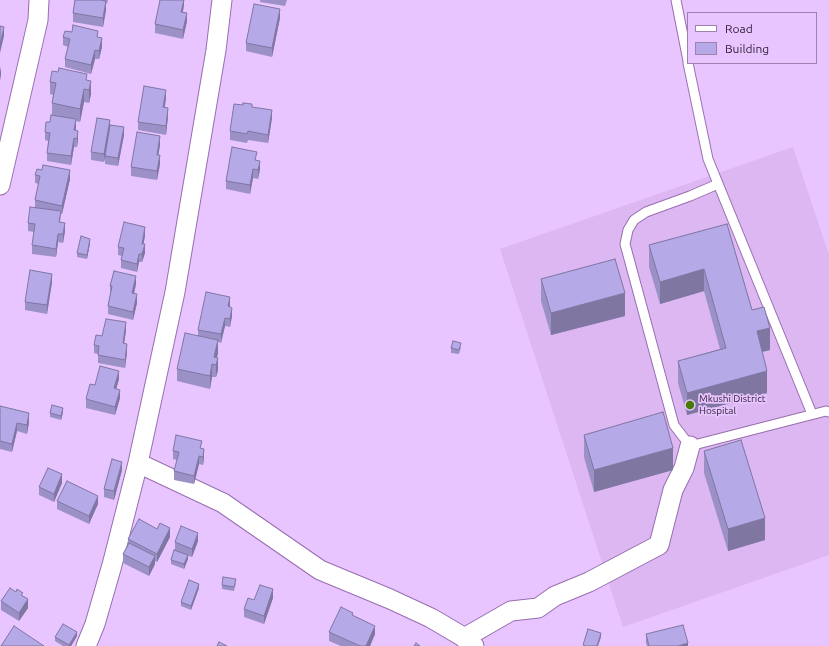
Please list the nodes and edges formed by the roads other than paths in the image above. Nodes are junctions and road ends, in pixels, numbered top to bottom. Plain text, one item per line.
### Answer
1 (39, 0) edge
2 (222, 0) edge
3 (676, 0) edge
4 (687, 57) edge
5 (688, 64) edge
6 (718, 184) junction
7 (0, 185) edge
8 (828, 410) edge
9 (812, 414) junction
10 (690, 446) junction
11 (138, 463) junction
12 (469, 642) edge
13 (86, 646) edge

1 - 7 street
2 - 11 street
3 - 4 lane
5 - 6 lane
6 - 9 lane
6 - 10 lane
8 - 9 lane
9 - 10 lane
10 - 12 street
11 - 12 street
11 - 13 street

